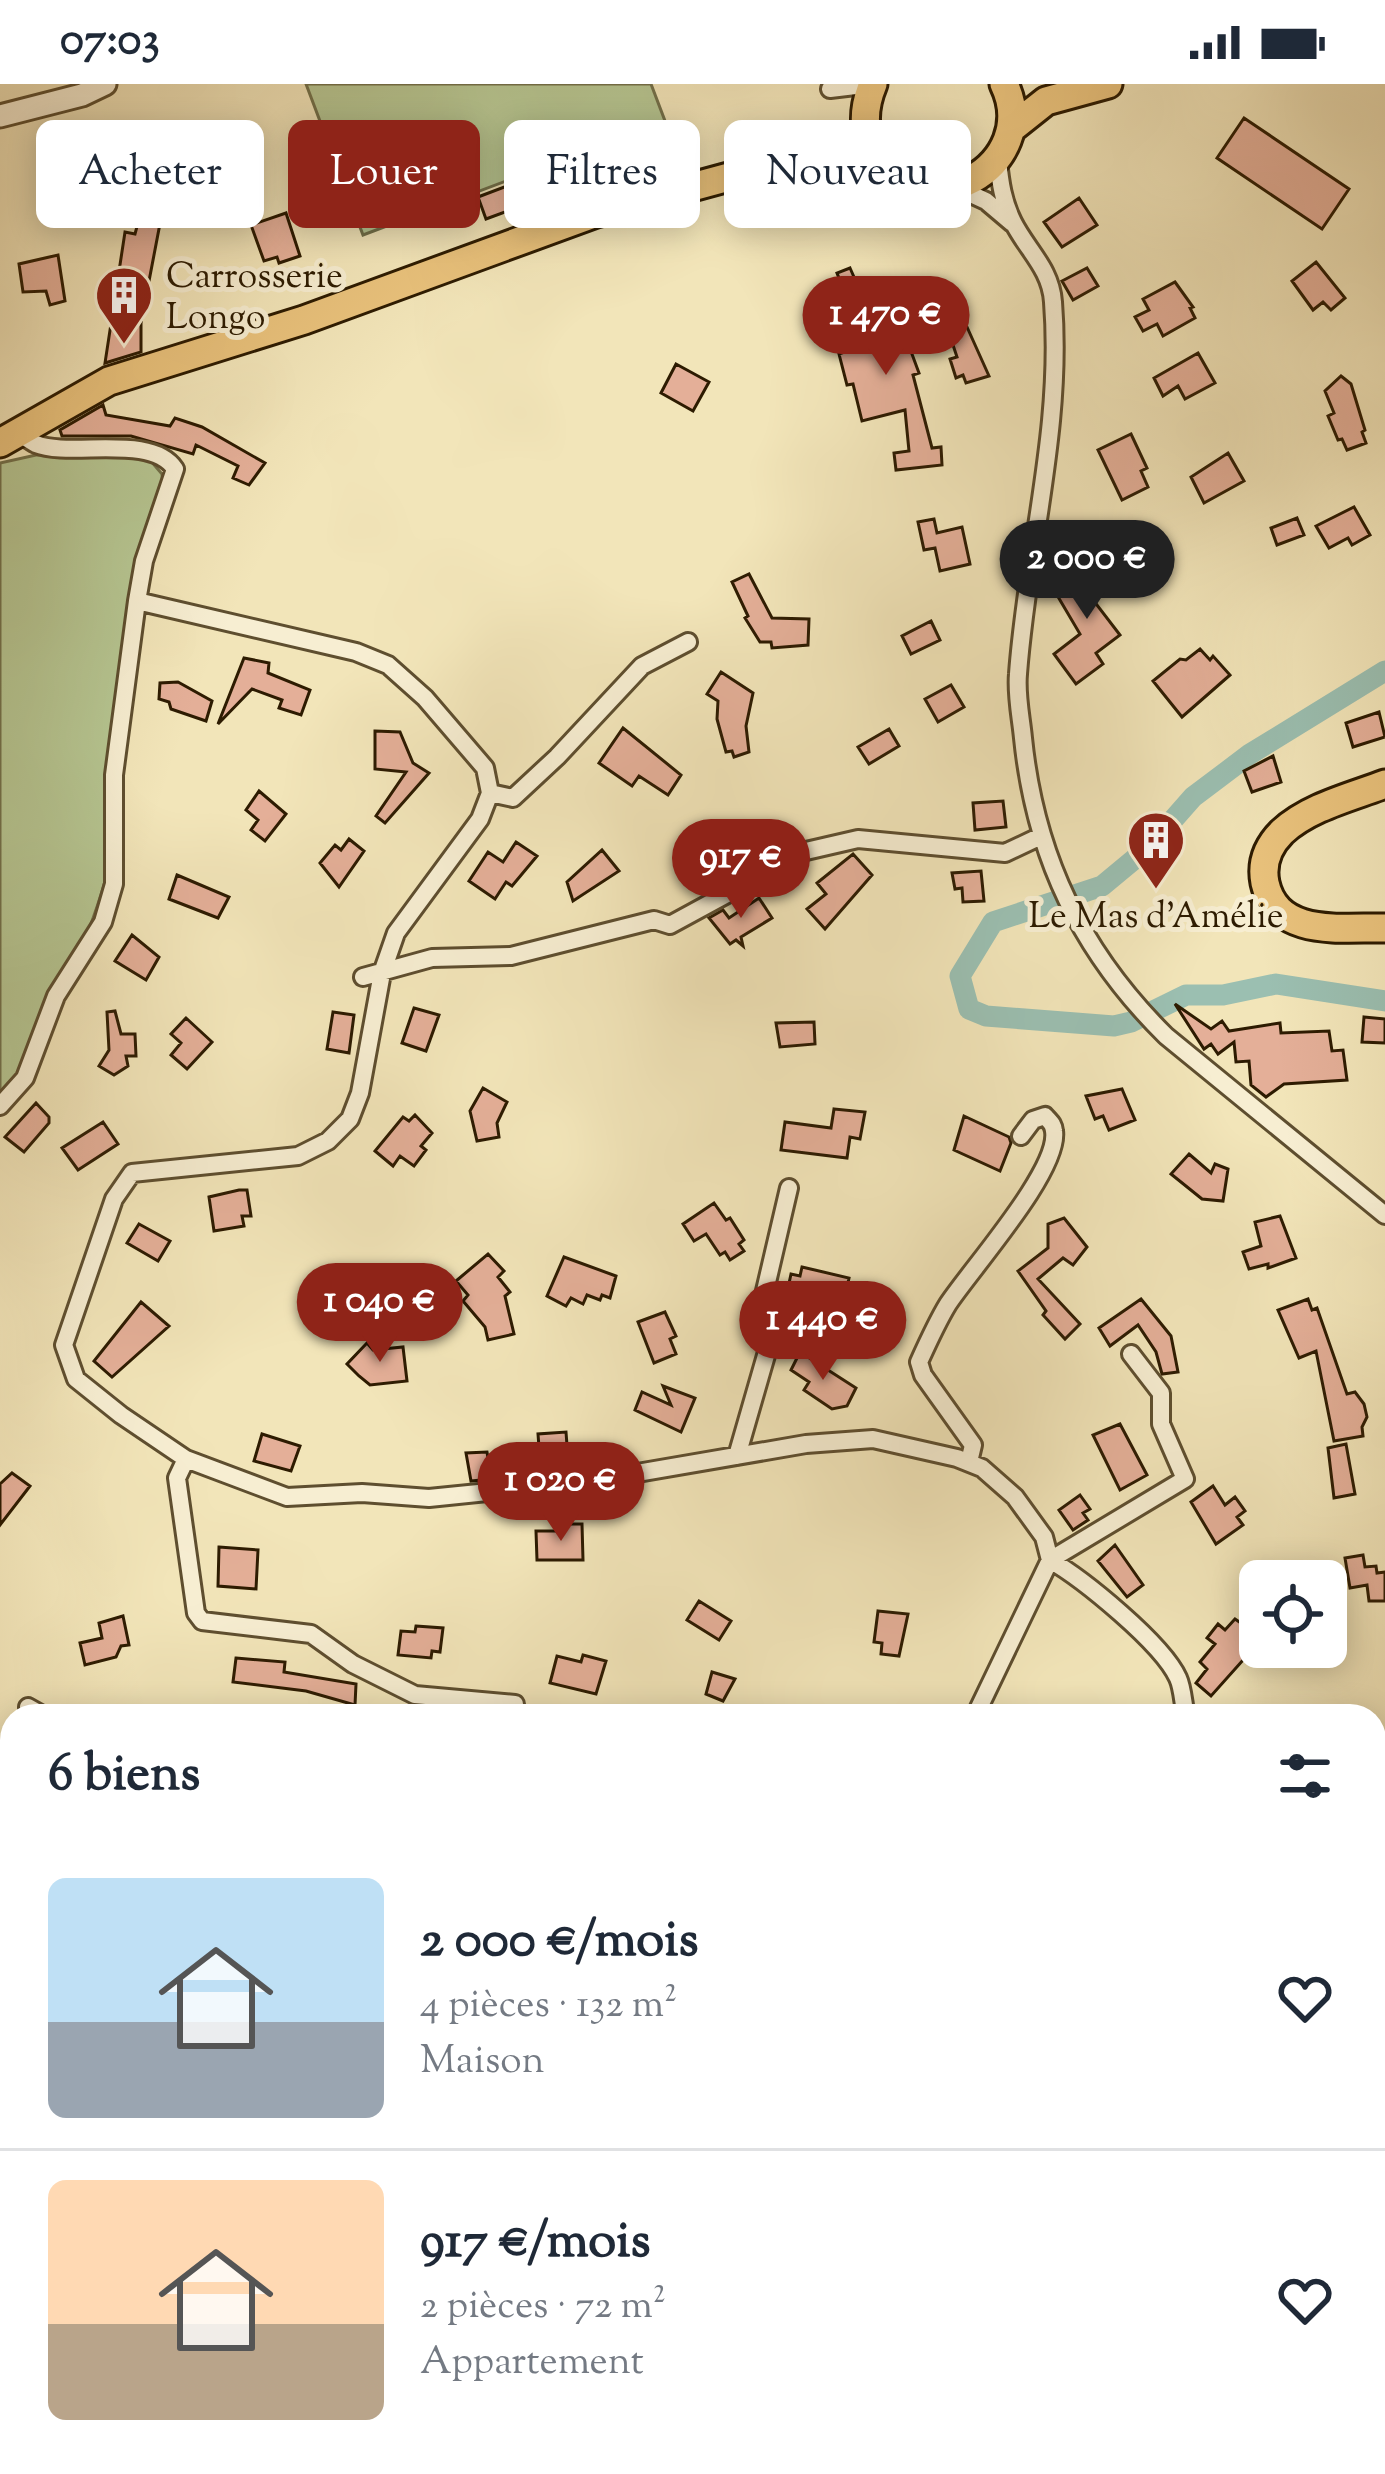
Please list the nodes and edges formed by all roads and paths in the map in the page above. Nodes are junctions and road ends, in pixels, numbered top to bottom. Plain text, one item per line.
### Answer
1 (105, 84) edge
2 (1004, 84) edge
3 (1108, 84) edge
4 (830, 89) dead end
5 (870, 92) edge
6 (0, 116) edge
7 (852, 120) edge
8 (1012, 128) junction
9 (998, 160) junction
10 (724, 177) edge
11 (971, 182) edge
12 (971, 194) edge
13 (1014, 224) junction
14 (10, 438) edge
15 (137, 601) junction
16 (688, 643) dead end
17 (1385, 784) edge
18 (490, 793) junction
19 (1041, 836) junction
20 (1385, 928) edge
21 (372, 975) junction
22 (0, 1106) edge
23 (1021, 1136) dead end
24 (788, 1188) dead end
25 (1385, 1215) edge
26 (1131, 1354) dead end
27 (737, 1456) junction
28 (186, 1459) junction
29 (969, 1462) junction
30 (1050, 1560) junction
31 (515, 1704) dead end
32 (981, 1704) edge
33 (1184, 1704) edge

1 - 6 street
2 - 8 main road
3 - 8 main road
4 - 5 street
5 - 7 main road
8 - 9 main road
9 - 11 main road
9 - 13 street
10 - 14 main road
12 - 13 street
13 - 19 street
14 - 15 street
15 - 18 street
15 - 22 street
16 - 18 street
17 - 20 main road
18 - 21 street
19 - 21 street
19 - 25 street
21 - 28 street
23 - 29 street
24 - 27 street
26 - 30 street
27 - 28 street
27 - 29 street
28 - 31 street
29 - 30 street
30 - 32 street
30 - 33 street

